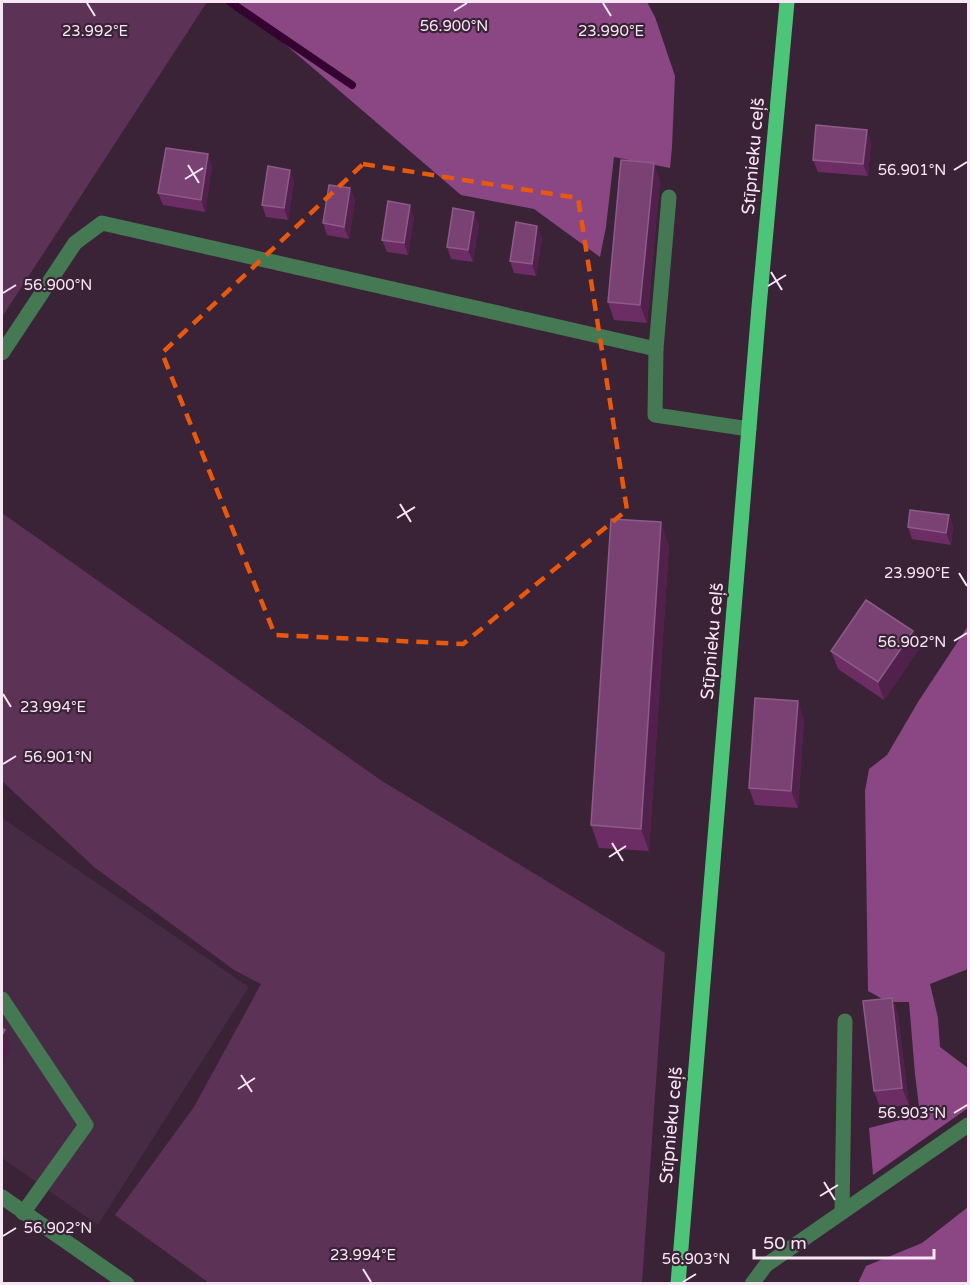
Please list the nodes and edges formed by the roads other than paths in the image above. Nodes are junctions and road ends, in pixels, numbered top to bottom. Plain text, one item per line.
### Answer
1 (787, 2) edge
2 (669, 197) dead end
3 (656, 349) junction
4 (2, 353) edge
5 (749, 429) junction
6 (2, 999) edge
7 (845, 1021) dead end
8 (969, 1125) edge
9 (2, 1197) edge
10 (842, 1212) junction
11 (23, 1213) junction
12 (120, 1282) edge
13 (678, 1284) edge
14 (752, 1284) edge

1 - 5 main road, Stīpnieku ceļš
2 - 3 street
3 - 4 street
3 - 5 street
5 - 13 main road, Stīpnieku ceļš
6 - 11 street
7 - 10 street
8 - 10 street
9 - 11 street
10 - 14 street
11 - 12 street

